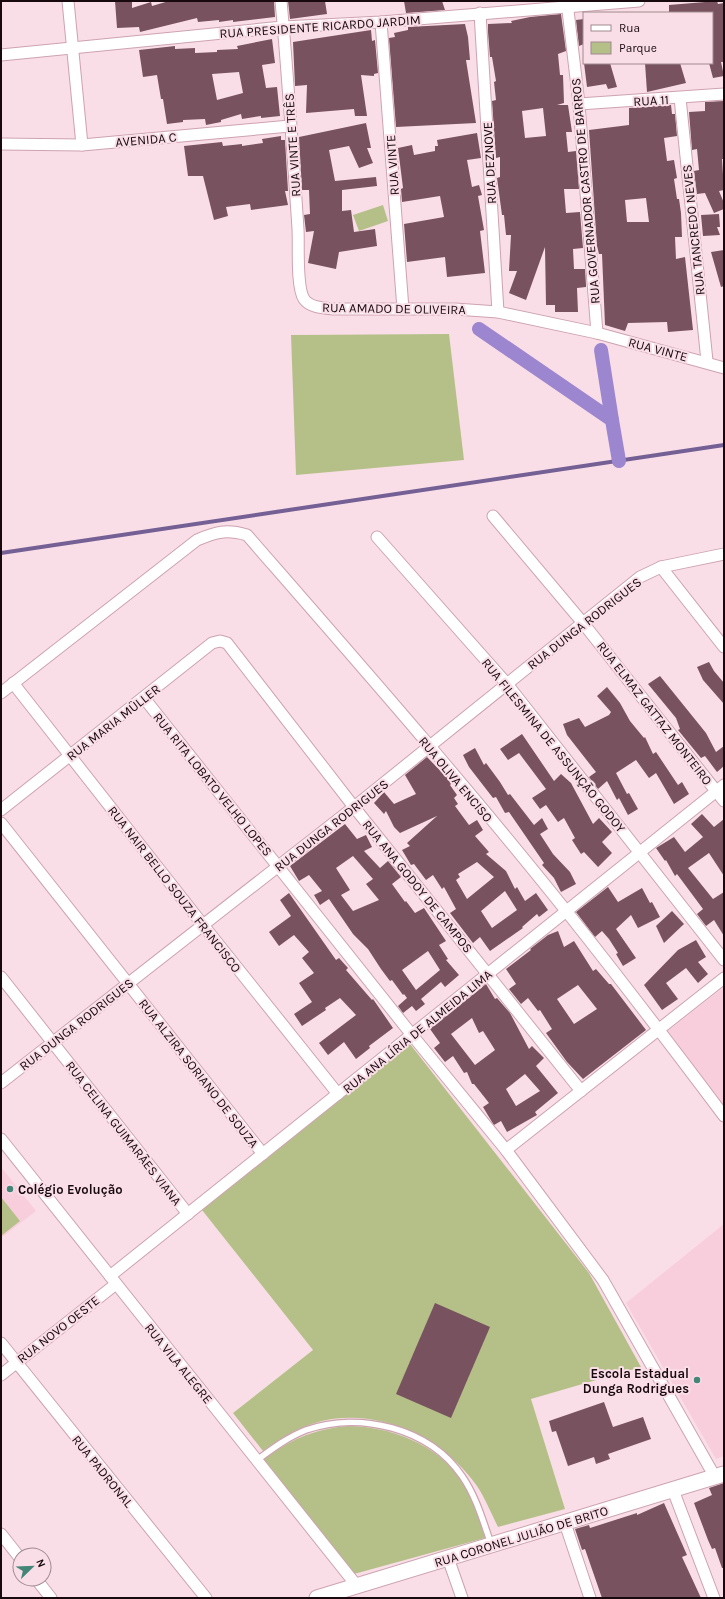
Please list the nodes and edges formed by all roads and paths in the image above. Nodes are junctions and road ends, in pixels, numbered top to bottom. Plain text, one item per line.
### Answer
1 (68, 1) edge
2 (281, 1) edge
3 (640, 1) edge
4 (567, 4) edge
5 (480, 13) junction
6 (381, 22) junction
7 (283, 27) junction
8 (72, 48) junction
9 (1, 55) edge
10 (724, 94) edge
11 (680, 98) junction
12 (579, 104) junction
13 (290, 126) junction
14 (1, 144) edge
15 (82, 145) junction
16 (300, 288) joint
17 (403, 309) junction
18 (498, 312) junction
19 (597, 332) junction
20 (706, 361) junction
21 (724, 368) edge
22 (493, 516) dead end
23 (376, 537) dead end
24 (724, 554) edge
25 (661, 567) junction
26 (584, 623) junction
27 (227, 643) joint
28 (724, 647) edge
29 (13, 683) junction
30 (506, 684) junction
31 (1, 693) edge
32 (144, 698) junction
33 (430, 746) junction
34 (71, 755) junction
35 (720, 788) edge
36 (724, 801) edge
37 (354, 807) junction
38 (1, 810) edge
39 (1, 823) edge
40 (640, 852) junction
41 (278, 866) junction
42 (566, 911) junction
43 (203, 925) junction
44 (724, 960) edge
45 (488, 974) junction
46 (1, 977) edge
47 (724, 978) edge
48 (128, 984) junction
49 (659, 1029) junction
50 (412, 1035) junction
51 (52, 1042) junction
52 (1, 1083) edge
53 (581, 1091) junction
54 (338, 1094) junction
55 (724, 1116) edge
56 (1, 1139) edge
57 (506, 1150) junction
58 (263, 1154) junction
59 (188, 1214) junction
60 (113, 1280) junction
61 (1, 1343) edge
62 (16, 1362) junction
63 (1, 1375) edge
64 (257, 1460) junction
65 (720, 1475) edge
66 (673, 1490) junction
67 (565, 1523) junction
68 (1, 1534) edge
69 (492, 1545) junction
70 (12, 1548) edge
71 (448, 1558) junction
72 (357, 1586) junction
73 (42, 1587) edge
74 (337, 1595) edge
75 (51, 1598) edge
76 (206, 1598) edge
77 (317, 1598) edge
78 (462, 1598) edge
79 (590, 1598) edge
80 (714, 1598) edge

1 - 8 street
2 - 7 street, RUA VINTE E TRÊS
3 - 4 street, RUA PRESIDENTE RICARDO JARDIM
4 - 5 street, RUA PRESIDENTE RICARDO JARDIM
4 - 12 street, RUA GOVERNADOR CASTRO DE BARROS
5 - 6 street, RUA PRESIDENTE RICARDO JARDIM
5 - 18 street, RUA DEZNOVE
6 - 7 street, RUA PRESIDENTE RICARDO JARDIM
6 - 17 street, RUA VINTE
7 - 8 street, RUA PRESIDENTE RICARDO JARDIM
7 - 13 street, RUA VINTE E TRÊS
8 - 9 street, RUA PRESIDENTE RICARDO JARDIM
8 - 15 street
10 - 11 street, RUA 11
11 - 12 street, RUA 11
11 - 20 street, RUA TANCREDO NEVES
12 - 19 street, RUA GOVERNADOR CASTRO DE BARROS
13 - 15 street, AVENIDA C
13 - 16 street, RUA VINTE E TRÊS
14 - 15 street, AVENIDA C
16 - 17 street, RUA AMADO DE OLIVEIRA
17 - 18 street, RUA AMADO DE OLIVEIRA
18 - 19 street, RUA VINTE
19 - 20 street, RUA VINTE
20 - 21 street, RUA VINTE
22 - 26 street, RUA ELMAZ GATTAZ MONTEIRO
23 - 30 street, RUA FILESMINA DE ASSUNÇÃO GODOY
24 - 25 street, RUA DUNGA RODRIGUES
25 - 26 street, RUA DUNGA RODRIGUES
25 - 28 street
26 - 30 street, RUA DUNGA RODRIGUES
26 - 35 street, RUA ELMAZ GATTAZ MONTEIRO
27 - 32 street, RUA MARIA MÜLLER
27 - 37 street, RUA ANA GODOY DE CAMPOS
29 - 31 street
29 - 33 street, RUA OLIVA ENCISO
29 - 34 street, RUA NAIR BELLO SOUZA FRANCISCO
30 - 33 street, RUA DUNGA RODRIGUES
30 - 40 street, RUA FILESMINA DE ASSUNÇÃO GODOY
32 - 34 street, RUA MARIA MÜLLER
32 - 41 street, RUA RITA LOBATO VELHO LOPES
33 - 37 street, RUA DUNGA RODRIGUES
33 - 42 street, RUA OLIVA ENCISO
34 - 38 street, RUA MARIA MÜLLER
34 - 43 street, RUA NAIR BELLO SOUZA FRANCISCO
35 - 36 street, RUA ELMAZ GATTAZ MONTEIRO
35 - 40 street, RUA ANA LÍRIA DE ALMEIDA LIMA
37 - 41 street, RUA DUNGA RODRIGUES
37 - 45 street, RUA ANA GODOY DE CAMPOS
39 - 48 street, RUA ALZIRA SORIANO DE SOUZA
40 - 42 street, RUA ANA LÍRIA DE ALMEIDA LIMA
40 - 44 street, RUA FILESMINA DE ASSUNÇÃO GODOY
41 - 43 street, RUA DUNGA RODRIGUES
41 - 50 street, RUA RITA LOBATO VELHO LOPES
42 - 45 street, RUA ANA LÍRIA DE ALMEIDA LIMA
42 - 49 street, RUA OLIVA ENCISO
43 - 48 street, RUA DUNGA RODRIGUES
43 - 54 street, RUA NAIR BELLO SOUZA FRANCISCO
45 - 50 street, RUA ANA LÍRIA DE ALMEIDA LIMA
45 - 53 street, RUA ANA GODOY DE CAMPOS
46 - 51 street, RUA CELINA GUIMARÃES VIANA
47 - 49 street
48 - 51 street, RUA DUNGA RODRIGUES
48 - 58 street, RUA ALZIRA SORIANO DE SOUZA
49 - 53 street
49 - 55 street, RUA OLIVA ENCISO
50 - 54 street, RUA ANA LÍRIA DE ALMEIDA LIMA
50 - 57 street, RUA RITA LOBATO VELHO LOPES
51 - 52 street, RUA DUNGA RODRIGUES
51 - 59 street, RUA CELINA GUIMARÃES VIANA
53 - 57 street
54 - 58 street, RUA ANA LÍRIA DE ALMEIDA LIMA
56 - 60 street, RUA VILA ALEGRE
57 - 65 street, RUA RITA LOBATO VELHO LOPES
58 - 59 street, RUA ANA LÍRIA DE ALMEIDA LIMA
59 - 60 street, RUA ANA LÍRIA DE ALMEIDA LIMA
60 - 62 street, RUA NOVO OESTE
60 - 64 street, RUA VILA ALEGRE
61 - 62 street, RUA PADRONAL
62 - 63 street, RUA NOVO OESTE
62 - 76 street, RUA PADRONAL
64 - 69 lane
64 - 72 street, RUA VILA ALEGRE
65 - 66 street, RUA CORONEL JULIÃO DE BRITO
66 - 67 street, RUA CORONEL JULIÃO DE BRITO
66 - 80 street
67 - 69 street, RUA CORONEL JULIÃO DE BRITO
67 - 79 street
68 - 70 street
69 - 71 street, RUA CORONEL JULIÃO DE BRITO
71 - 72 street, RUA CORONEL JULIÃO DE BRITO
71 - 78 street
72 - 74 street, RUA CORONEL JULIÃO DE BRITO
73 - 75 street
74 - 77 street, RUA CORONEL JULIÃO DE BRITO

